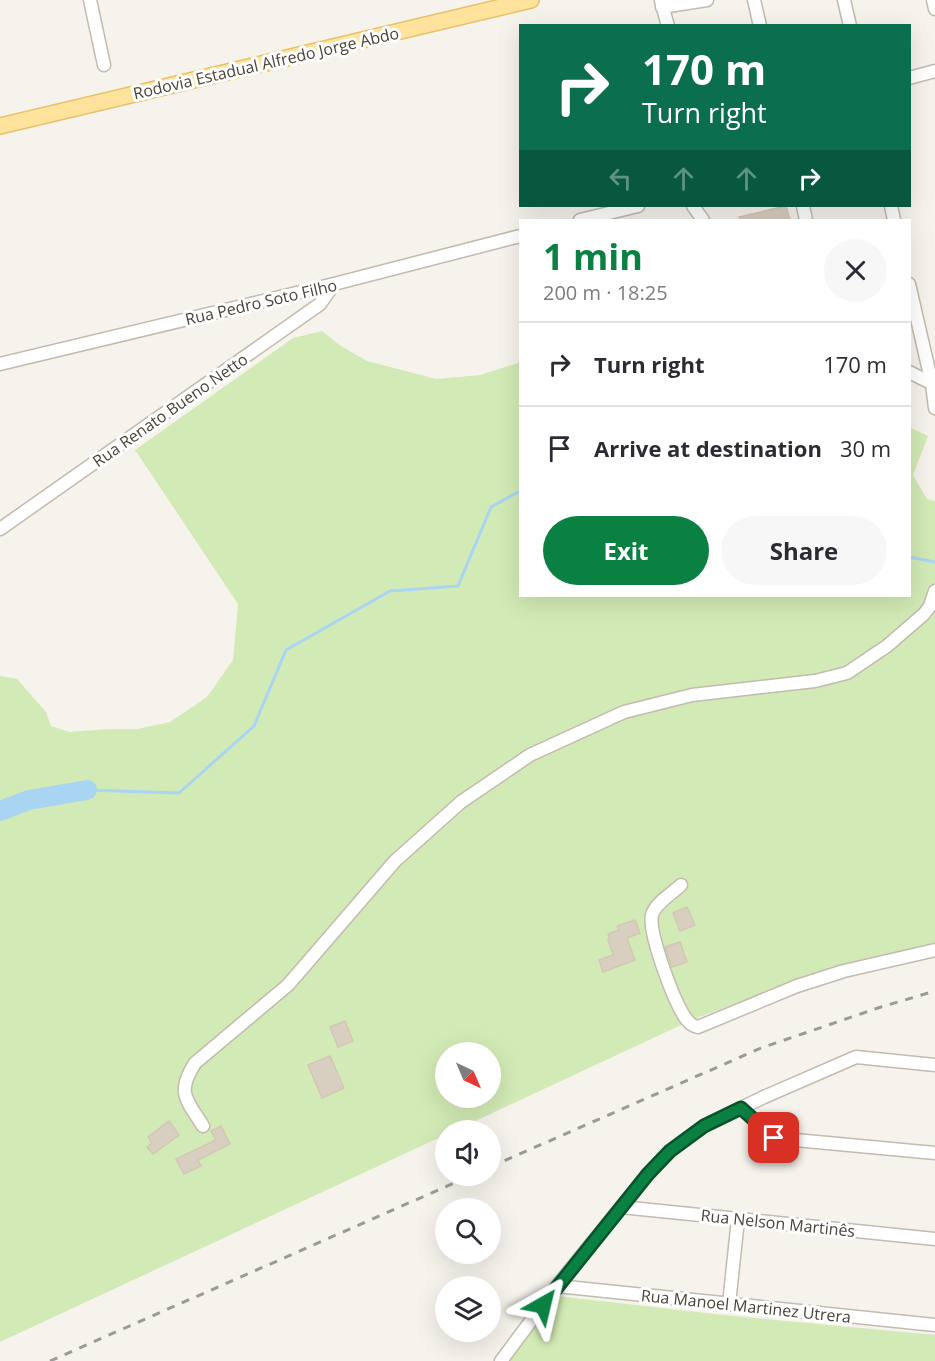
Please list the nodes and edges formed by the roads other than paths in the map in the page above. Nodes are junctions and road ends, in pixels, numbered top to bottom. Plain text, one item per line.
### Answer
1 (90, 0) edge
2 (531, 0) edge
3 (707, 0) edge
4 (754, 0) edge
5 (844, 0) edge
6 (933, 0) edge
7 (662, 4) edge
8 (935, 9) edge
9 (667, 24) edge
10 (760, 24) edge
11 (850, 24) edge
12 (104, 65) dead end
13 (935, 71) edge
14 (911, 77) edge
15 (0, 126) edge
16 (634, 207) edge
17 (584, 219) edge
18 (519, 236) edge
19 (334, 285) junction
20 (911, 292) edge
21 (0, 364) edge
22 (911, 373) edge
23 (933, 385) edge
24 (935, 408) edge
25 (0, 529) edge
26 (935, 591) edge
27 (681, 885) dead end
28 (935, 950) edge
29 (935, 1065) edge
30 (741, 1108) junction
31 (203, 1126) dead end
32 (935, 1154) edge
33 (621, 1207) junction
34 (738, 1219) junction
35 (935, 1239) edge
36 (557, 1286) junction
37 (729, 1304) junction
38 (935, 1325) edge
39 (501, 1361) edge

1 - 12 street
2 - 15 main road, Rodovia Estadual Alfredo Jorge Abdo
3 - 7 street
4 - 10 street
5 - 11 street
6 - 8 street
7 - 9 street
13 - 14 street
16 - 17 street
18 - 19 street, Rua Pedro Soto Filho
19 - 21 street, Rua Pedro Soto Filho
19 - 25 street, Rua Renato Bueno Netto
20 - 23 street
22 - 23 street
23 - 24 street
26 - 31 street
27 - 28 street
29 - 30 street
30 - 32 street
30 - 33 street
33 - 34 street, Rua Nelson Martinês
33 - 36 street
34 - 35 street, Rua Nelson Martinês
34 - 37 street
36 - 37 street, Rua Manoel Martinez Utrera
36 - 39 street
37 - 38 street, Rua Manoel Martinez Utrera

